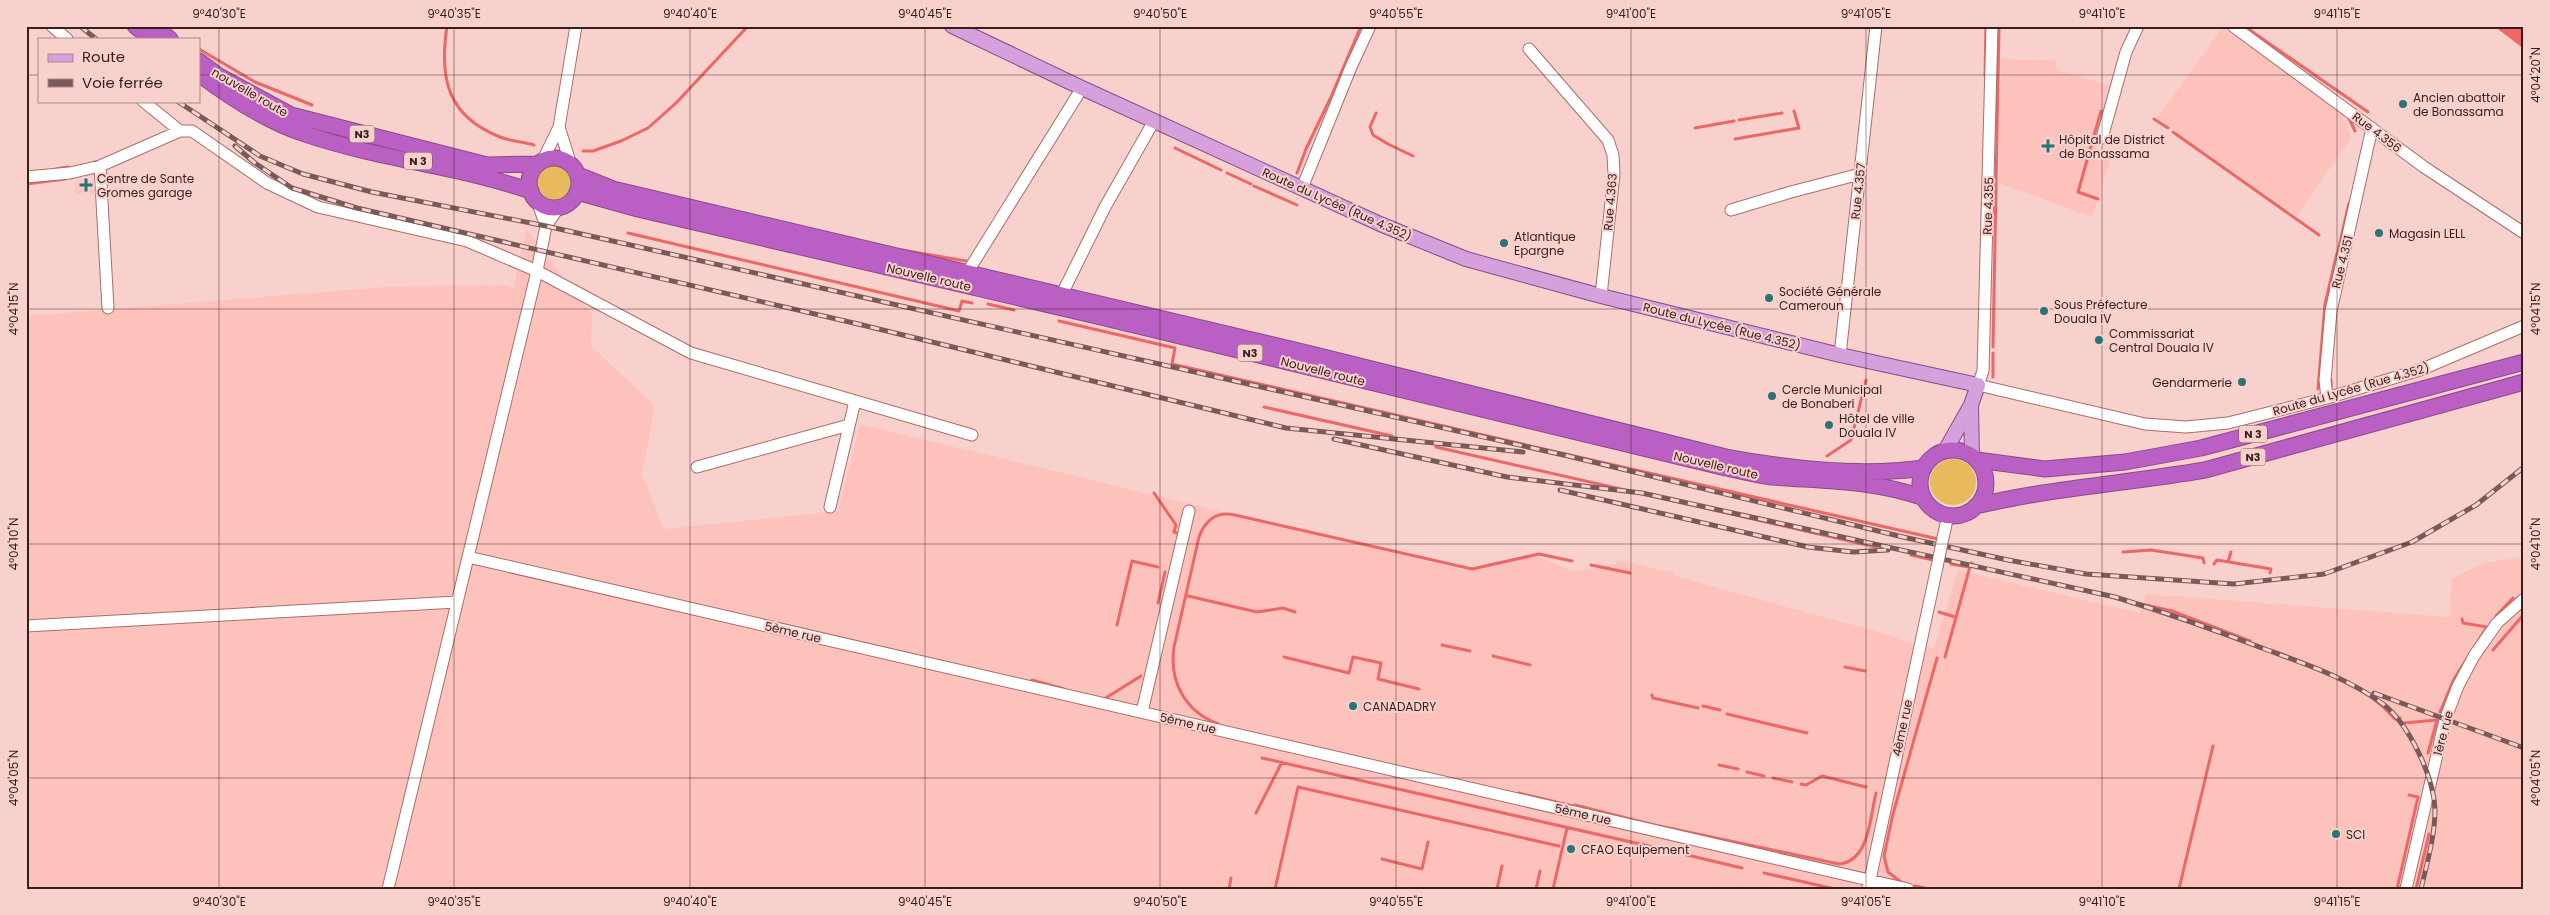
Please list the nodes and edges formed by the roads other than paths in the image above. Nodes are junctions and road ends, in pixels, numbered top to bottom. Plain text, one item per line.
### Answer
1 (52, 26) edge
2 (135, 26) edge
3 (154, 26) edge
4 (576, 26) edge
5 (952, 26) edge
6 (1370, 26) edge
7 (1876, 26) edge
8 (1992, 26) edge
9 (2138, 26) edge
10 (2233, 26) edge
11 (65, 38) edge
12 (151, 38) edge
13 (169, 38) edge
14 (1529, 49) dead end
15 (200, 62) edge
16 (200, 75) edge
17 (1082, 88) junction
18 (144, 102) edge
19 (1154, 121) junction
20 (559, 128) junction
21 (2372, 128) junction
22 (180, 131) junction
23 (2102, 138) dead end
24 (541, 162) junction
25 (100, 166) junction
26 (575, 170) junction
27 (1860, 174) junction
28 (26, 177) edge
29 (1302, 188) junction
30 (577, 192) junction
31 (534, 196) junction
32 (560, 207) junction
33 (1731, 210) dead end
34 (546, 226) junction
35 (2524, 233) edge
36 (537, 271) junction
37 (968, 273) junction
38 (1061, 296) junction
39 (1601, 296) junction
40 (108, 308) dead end
41 (1102, 311) junction
42 (2524, 326) edge
43 (1840, 355) junction
44 (2524, 362) edge
45 (2524, 382) edge
46 (1978, 385) junction
47 (2327, 398) junction
48 (855, 401) junction
49 (1971, 405) junction
50 (849, 426) junction
51 (972, 435) dead end
52 (1945, 451) junction
53 (1975, 458) junction
54 (697, 467) dead end
55 (1924, 468) junction
56 (1924, 498) junction
57 (1976, 506) junction
58 (830, 507) dead end
59 (1189, 511) dead end
60 (1948, 515) junction
61 (468, 557) junction
62 (2524, 599) edge
63 (457, 602) junction
64 (26, 626) edge
65 (1142, 712) junction
66 (1869, 884) edge
67 (388, 889) edge
68 (1908, 889) edge
69 (2406, 889) edge

1 - 11 street
2 - 12 highway
3 - 13 highway
4 - 20 street
5 - 17 main road, Route du Lycée (Rue 4.352)
6 - 29 street
7 - 27 street, Rue 4.357
8 - 46 street, Rue 4.355
9 - 23 street
10 - 21 street, Rue 4.356
14 - 39 street, Rue 4.363
15 - 24 highway, nouvelle route / N3
16 - 31 highway, nouvelle route / N 3
17 - 19 main road, Route du Lycée (Rue 4.352)
17 - 37 street
18 - 22 street
19 - 29 main road, Route du Lycée (Rue 4.352)
19 - 38 street
20 - 24 street
20 - 26 street
21 - 35 street, Rue 4.356
21 - 47 street, Rue 4.351
22 - 25 street
22 - 36 street
24 - 26 highway
24 - 31 highway
25 - 28 street
25 - 40 street
26 - 30 highway
26 - 37 highway, Nouvelle route
27 - 33 street
27 - 43 street, Rue 4.357
29 - 39 main road, Route du Lycée (Rue 4.352)
30 - 32 highway
30 - 41 highway, Nouvelle route / N3
31 - 32 highway
31 - 34 street
32 - 34 street
34 - 36 street
36 - 48 street
36 - 61 street
37 - 38 highway, Nouvelle route
38 - 41 highway, Nouvelle route
39 - 43 main road, Route du Lycée (Rue 4.352)
41 - 55 highway, Nouvelle route
41 - 56 highway, Nouvelle route / N3
42 - 47 street, Route du Lycée (Rue 4.352)
43 - 46 main road, Route du Lycée (Rue 4.352)
44 - 53 highway, N 3
45 - 57 highway, N3
46 - 47 street, Route du Lycée (Rue 4.352)
46 - 49 main road
48 - 50 street
48 - 51 street
49 - 52 main road
49 - 53 main road
50 - 54 street
50 - 58 street
52 - 53 highway
52 - 55 highway
53 - 57 highway
55 - 56 highway
56 - 60 highway, N3
57 - 60 highway, N3
59 - 65 street
60 - 66 street, 4ème rue, bridge
61 - 63 street
61 - 65 street, 5ème rue
62 - 69 street, 1ère rue
63 - 64 street
63 - 67 street
65 - 66 street, 5ème rue
66 - 68 street, 5ème rue

